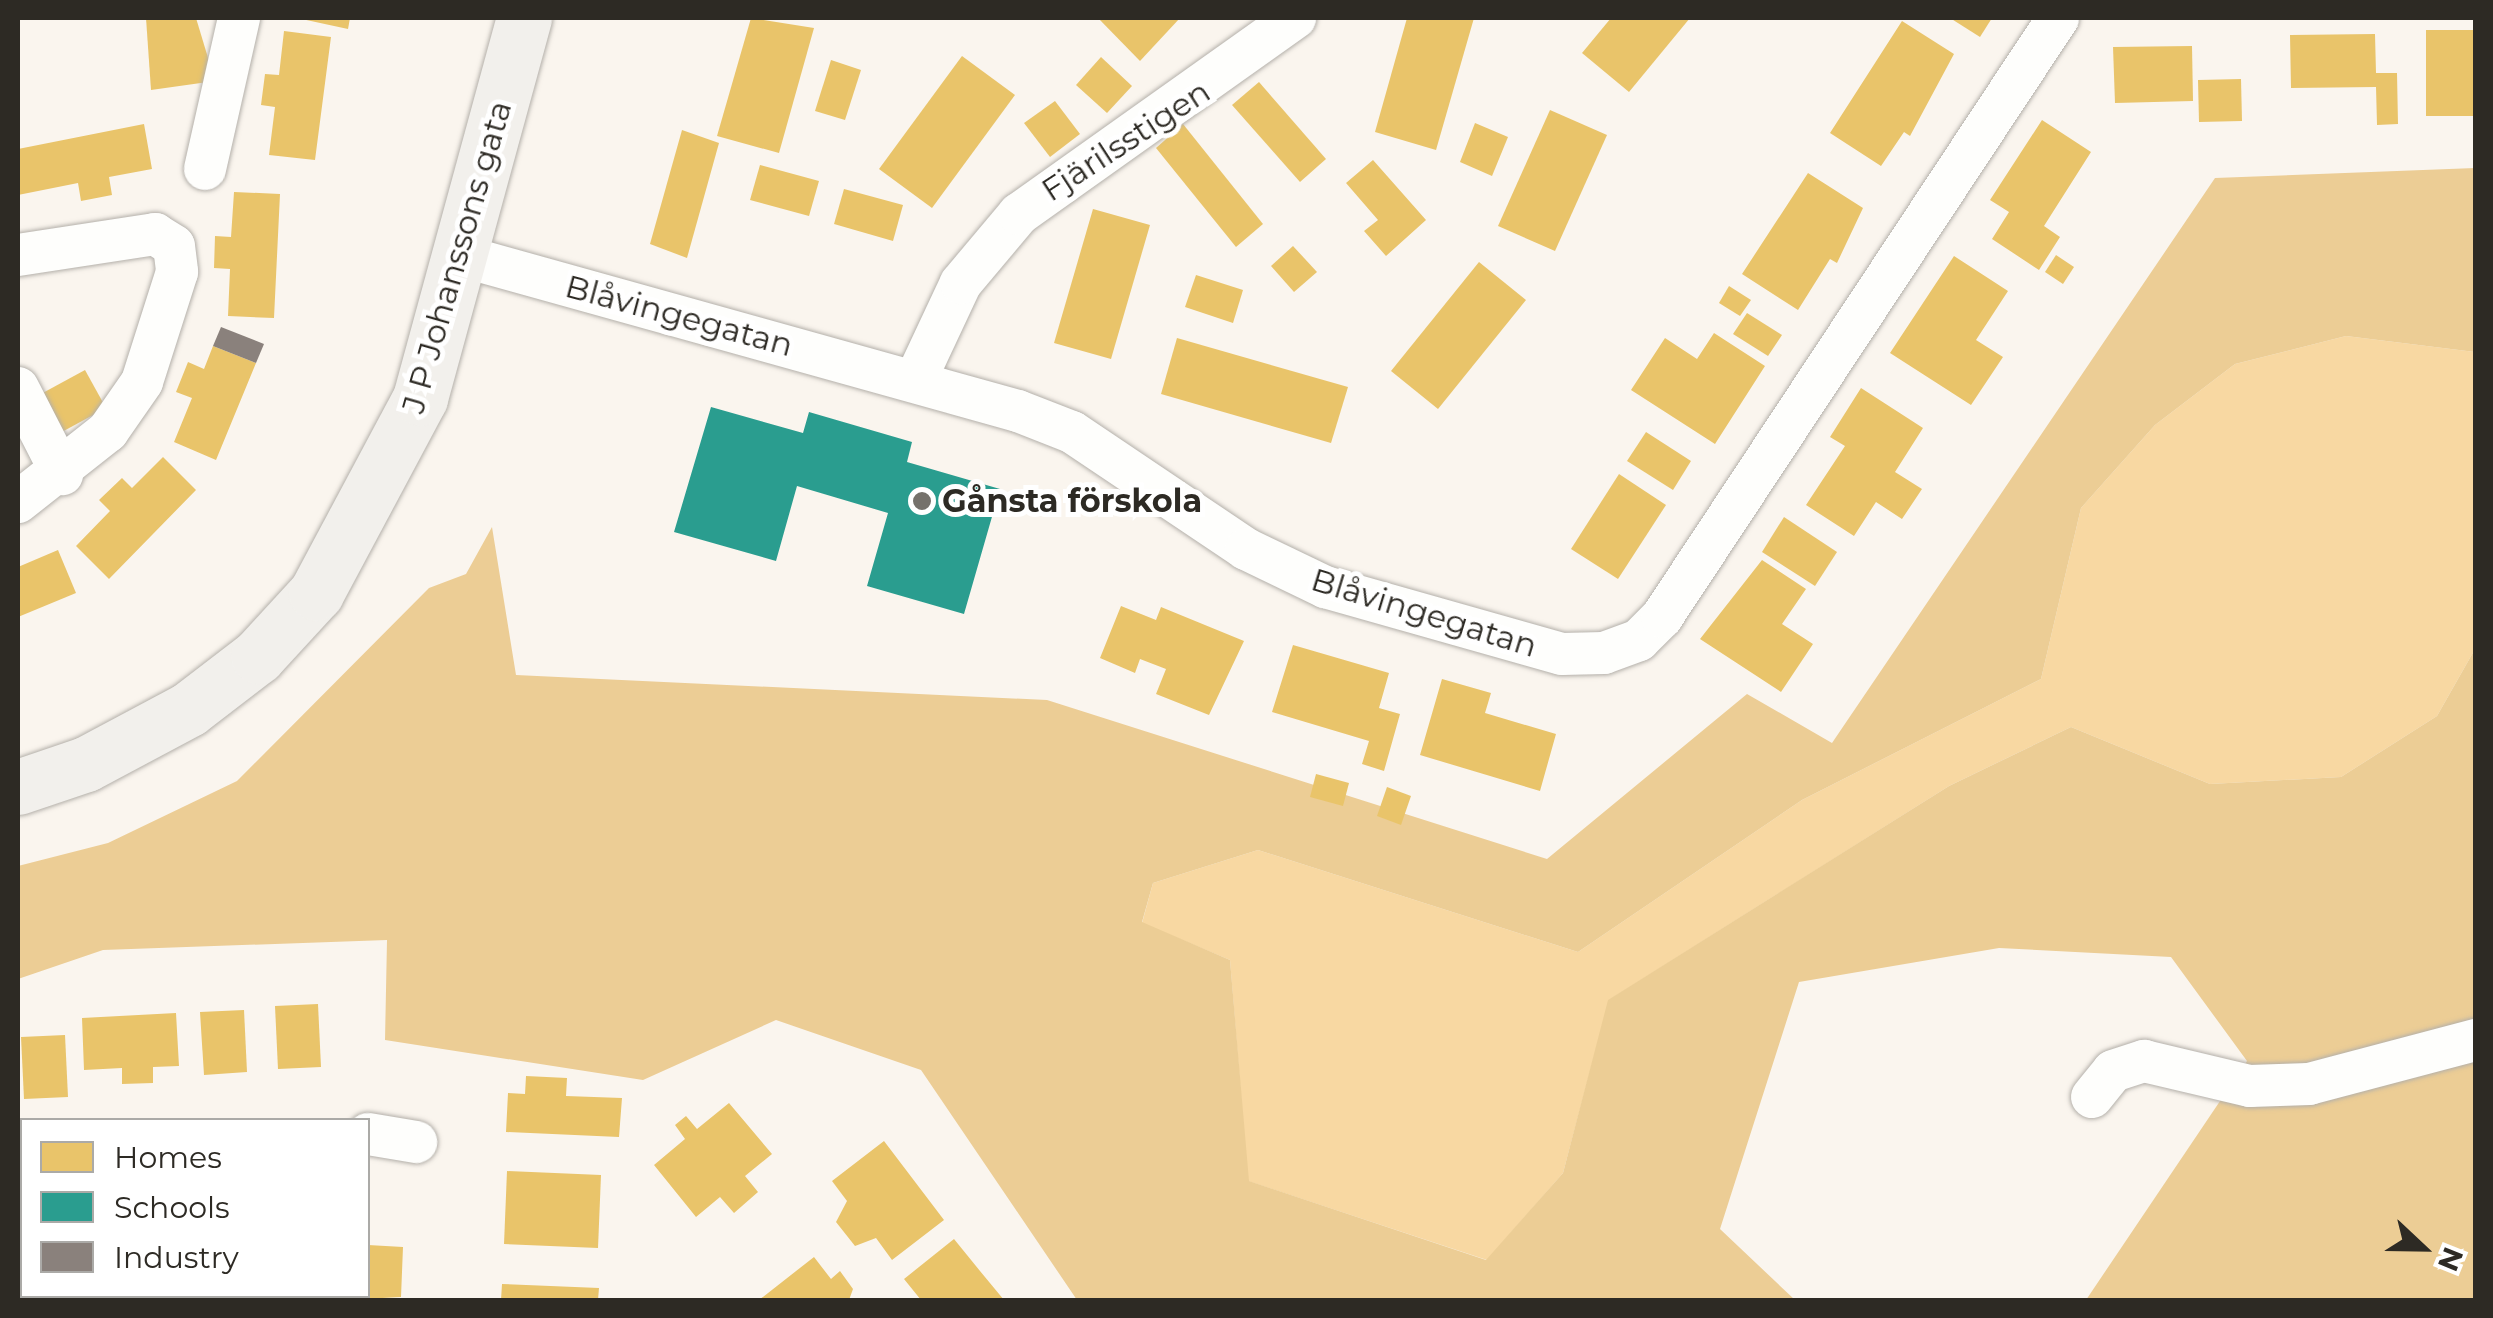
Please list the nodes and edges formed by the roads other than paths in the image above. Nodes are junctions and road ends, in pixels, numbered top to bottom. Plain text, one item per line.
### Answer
1 (239, 18) edge
2 (524, 18) edge
3 (1296, 18) edge
4 (2058, 18) edge
5 (205, 169) dead end
6 (18, 255) edge
7 (462, 256) junction
8 (915, 381) junction
9 (18, 388) edge
10 (62, 474) junction
11 (18, 502) edge
12 (18, 787) edge
13 (2476, 1040) edge
14 (2092, 1096) dead end
15 (370, 1134) edge
16 (416, 1142) dead end

1 - 5 street
2 - 7 street, J P Johanssons gata
3 - 8 street, Fjärilsstigen
4 - 8 street, Blåvingegatan
6 - 10 street
7 - 8 street, Blåvingegatan
7 - 12 street, J P Johanssons gata
9 - 10 street
10 - 11 street
13 - 14 street
15 - 16 street

